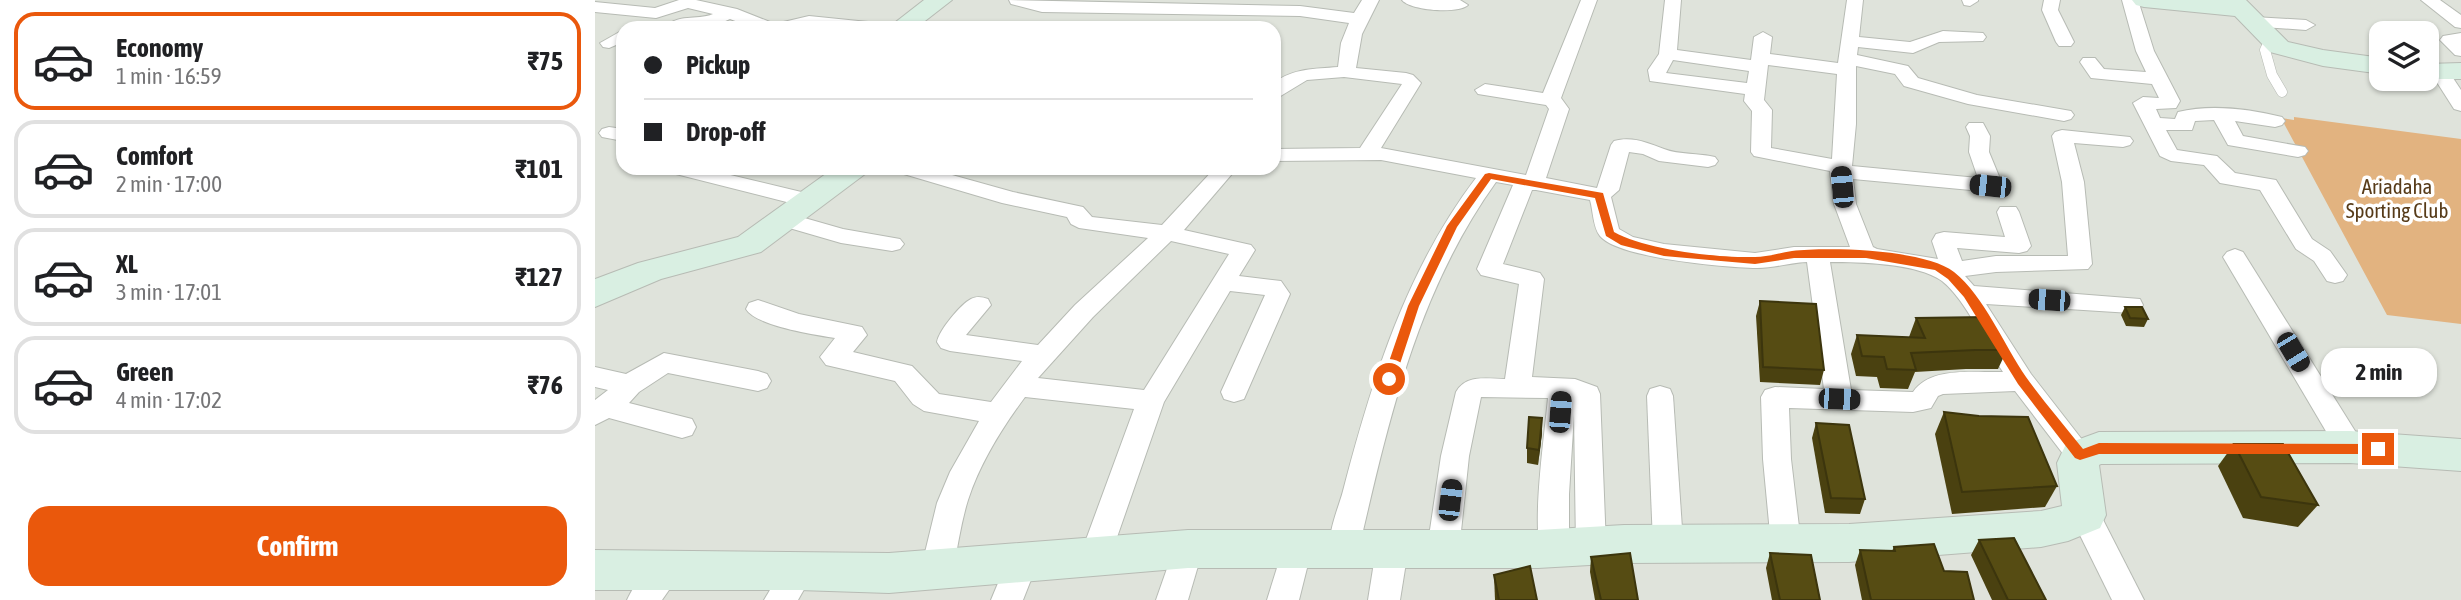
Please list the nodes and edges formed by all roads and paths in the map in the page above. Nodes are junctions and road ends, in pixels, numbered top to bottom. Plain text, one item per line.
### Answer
1 (1017, 0) edge
2 (1371, 0) edge
3 (1410, 0) edge
4 (1589, 0) edge
5 (1674, 0) edge
6 (1854, 0) edge
7 (2052, 0) edge
8 (2130, 0) edge
9 (2144, 0) edge
10 (2429, 0) edge
11 (932, 1) edge
12 (703, 3) edge
13 (1071, 4) edge
14 (1137, 4) edge
15 (1242, 5) edge
16 (1302, 5) edge
17 (1460, 5) dead end
18 (595, 7) edge
19 (2243, 11) edge
20 (659, 12) junction
21 (731, 13) junction
22 (1359, 19) junction
23 (648, 21) edge
24 (711, 21) edge
25 (752, 21) edge
26 (908, 21) edge
27 (2461, 23) edge
28 (2307, 25) dead end
29 (1763, 37) dead end
30 (1977, 37) dead end
31 (2461, 38) edge
32 (2065, 42) dead end
33 (2274, 45) junction
34 (2461, 51) edge
35 (1668, 54) junction
36 (1848, 56) junction
37 (1759, 62) junction
38 (2089, 62) dead end
39 (2369, 64) edge
40 (1346, 72) junction
41 (2443, 72) edge
42 (1282, 74) edge
43 (2159, 79) junction
44 (1485, 90) dead end
45 (2282, 92) dead end
46 (1670, 95) dead end
47 (1756, 97) junction
48 (1551, 100) junction
49 (2461, 105) edge
50 (2221, 114) junction
51 (2064, 115) dead end
52 (2275, 121) dead end
53 (2153, 123) junction
54 (1976, 127) dead end
55 (2123, 141) dead end
56 (2298, 152) dead end
57 (1281, 155) edge
58 (1366, 155) junction
59 (1708, 161) dead end
60 (1841, 169) junction
61 (695, 175) edge
62 (846, 175) edge
63 (931, 175) edge
64 (1220, 175) edge
65 (1489, 176) junction
66 (1529, 183) junction
67 (1600, 195) junction
68 (798, 211) junction
69 (2008, 212) dead end
70 (1166, 233) junction
71 (892, 244) dead end
72 (1817, 254) junction
73 (1866, 254) junction
74 (2235, 257) dead end
75 (1950, 271) junction
76 (2335, 275) dead end
77 (1225, 283) junction
78 (1968, 294) junction
79 (595, 295) edge
80 (979, 305) dead end
81 (2131, 305) edge
82 (758, 309) dead end
83 (1043, 355) junction
84 (595, 377) edge
85 (758, 381) dead end
86 (2022, 381) junction
87 (630, 385) junction
88 (1019, 386) junction
89 (1517, 386) junction
90 (1234, 392) dead end
91 (1660, 396) dead end
92 (1839, 399) junction
93 (1151, 401) junction
94 (600, 411) edge
95 (998, 413) junction
96 (682, 427) dead end
97 (2350, 447) junction
98 (2080, 455) junction
99 (2461, 455) edge
100 (2085, 515) junction
101 (1668, 543) junction
102 (1786, 544) junction
103 (1572, 547) junction
104 (1297, 548) junction
105 (1344, 548) junction
106 (1188, 549) junction
107 (1392, 550) junction
108 (1443, 550) junction
109 (1096, 556) junction
110 (937, 569) junction
111 (598, 574) edge
112 (1015, 581) edge
113 (655, 585) edge
114 (790, 585) edge
115 (1172, 600) edge
116 (1283, 600) edge
117 (1384, 600) edge
118 (2128, 600) edge

1 - 13 street
2 - 22 street
3 - 17 street
4 - 48 street
5 - 35 street
6 - 36 street
7 - 32 street
8 - 43 street
9 - 19 street
10 - 27 street
11 - 26 street
12 - 20 street
12 - 21 street
13 - 14 street
14 - 15 street
15 - 16 street
16 - 22 street
18 - 20 street
19 - 28 street
19 - 33 street
20 - 23 street
21 - 24 street
21 - 25 street
22 - 40 street
29 - 37 street
30 - 36 street
31 - 34 street
33 - 39 street
33 - 45 lane
35 - 37 street
35 - 47 street
36 - 37 street
36 - 51 street
36 - 60 street
37 - 47 street
38 - 43 street
40 - 42 street
40 - 58 street
41 - 49 street
43 - 53 street
44 - 48 street
46 - 47 street
47 - 60 street
48 - 66 street
50 - 52 street
50 - 53 street
50 - 56 street
53 - 76 street
54 - 60 street
55 - 75 street
57 - 58 street
58 - 65 street
59 - 67 street
60 - 73 street
61 - 68 street
62 - 68 street
63 - 70 street
64 - 70 street
65 - 66 street
65 - 105 street
66 - 67 street
66 - 89 street
67 - 72 street
68 - 71 street
68 - 79 street
69 - 75 street
70 - 77 street
70 - 83 street
72 - 73 street
72 - 92 street
73 - 75 street
74 - 97 street
75 - 78 street
77 - 90 street
77 - 93 street
78 - 81 street
78 - 86 street
80 - 83 street
82 - 95 street
83 - 88 street
84 - 87 street
85 - 87 street
86 - 92 street
86 - 98 street
87 - 94 street
88 - 93 street
88 - 95 street
89 - 103 street
89 - 108 street
91 - 101 street
92 - 102 street
93 - 109 street
94 - 96 street
95 - 110 street
97 - 98 street
97 - 99 street
98 - 100 street
100 - 102 street
100 - 118 street
101 - 102 street
101 - 103 street
103 - 108 street
104 - 105 street
104 - 106 street
104 - 116 street
105 - 107 street
106 - 109 street
106 - 115 street
107 - 108 street
107 - 117 street
109 - 112 street
110 - 112 street
110 - 114 street
111 - 113 street
113 - 114 street

